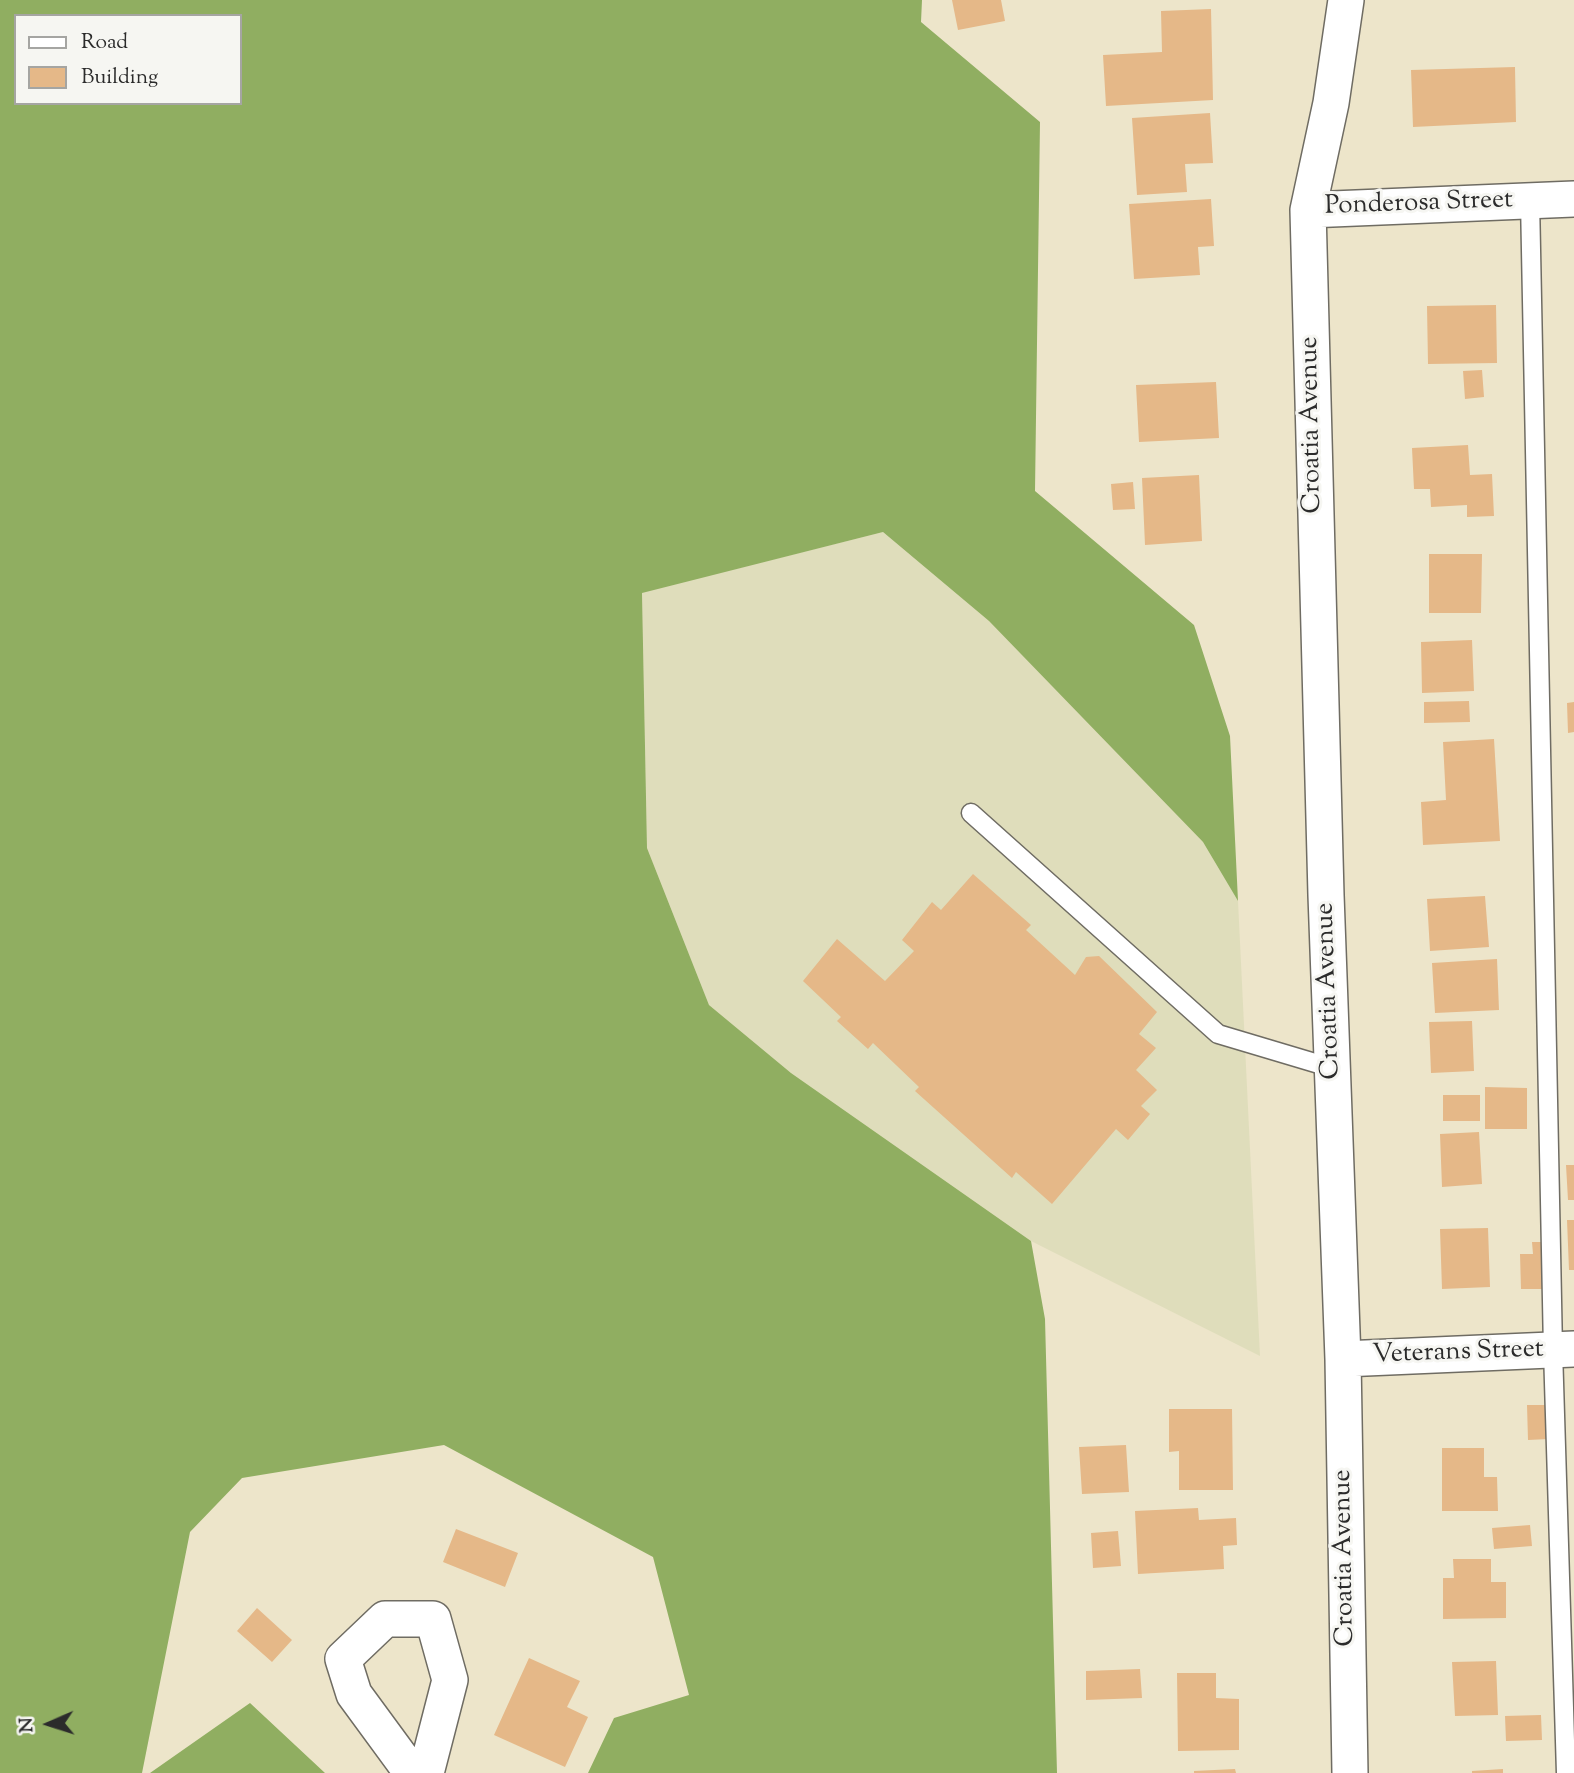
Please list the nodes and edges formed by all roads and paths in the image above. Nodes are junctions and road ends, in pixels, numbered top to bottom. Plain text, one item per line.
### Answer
1 (1346, 0) edge
2 (1574, 199) edge
3 (1531, 200) junction
4 (1308, 210) junction
5 (971, 813) dead end
6 (1332, 1068) junction
7 (1563, 1349) edge
8 (1343, 1359) junction
9 (412, 1773) edge
10 (426, 1773) edge
11 (1350, 1773) edge
12 (1566, 1773) edge

1 - 4 street, Croatia Avenue
2 - 3 street, Ponderosa Street
3 - 4 street, Ponderosa Street
3 - 7 lane
4 - 6 street, Croatia Avenue
5 - 6 lane
6 - 8 street, Croatia Avenue
7 - 8 street, Veterans Street
7 - 12 lane
8 - 11 street, Croatia Avenue
9 - 10 street

